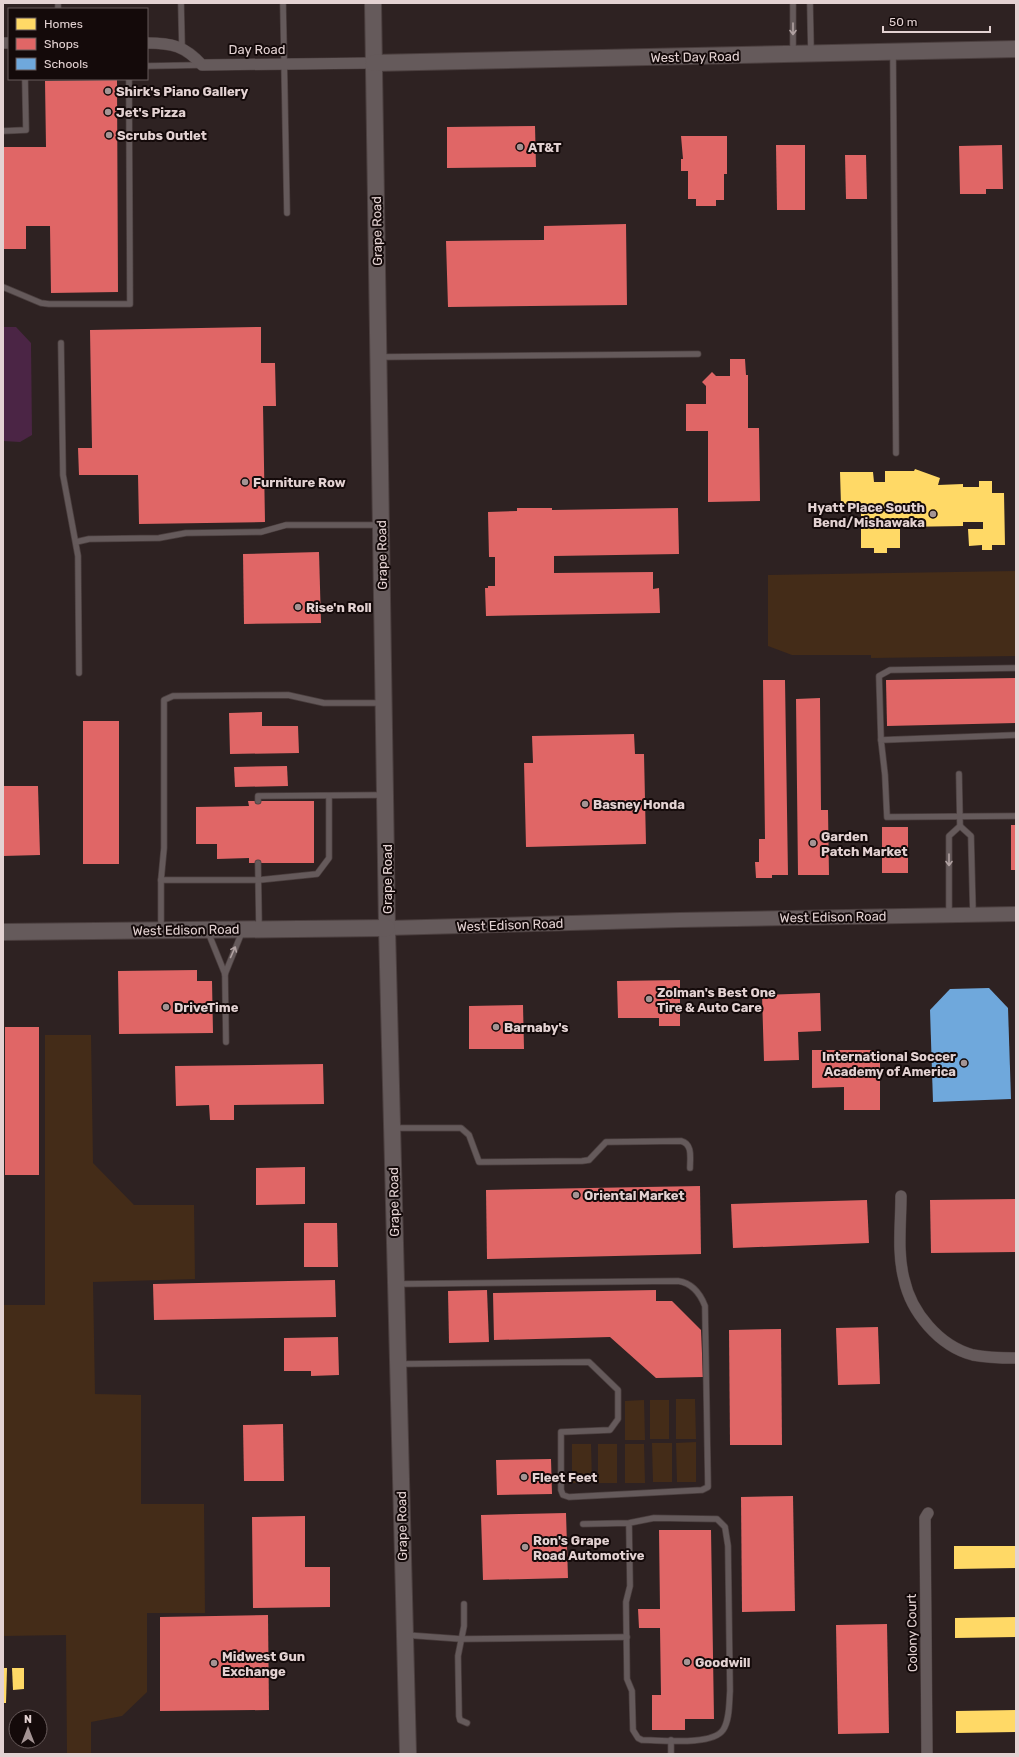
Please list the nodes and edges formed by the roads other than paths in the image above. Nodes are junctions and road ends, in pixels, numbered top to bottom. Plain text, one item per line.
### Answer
1 (182, 3) edge
2 (283, 3) edge
3 (373, 3) edge
4 (793, 3) edge
5 (810, 3) edge
6 (148, 43) edge
7 (182, 48) junction
8 (1016, 49) edge
9 (893, 53) junction
10 (793, 55) junction
11 (811, 55) junction
12 (284, 63) junction
13 (374, 63) junction
14 (202, 65) junction
15 (148, 66) edge
16 (25, 80) edge
17 (129, 80) edge
18 (3, 130) edge
19 (287, 213) dead end
20 (3, 287) edge
21 (61, 343) dead end
22 (698, 354) dead end
23 (379, 357) junction
24 (896, 453) dead end
25 (382, 525) junction
26 (76, 542) junction
27 (1016, 668) edge
28 (79, 673) dead end
29 (385, 703) junction
30 (1016, 735) edge
31 (881, 740) junction
32 (959, 774) dead end
33 (386, 795) junction
34 (329, 796) junction
35 (258, 801) dead end
36 (960, 816) junction
37 (1016, 816) edge
38 (960, 826) junction
39 (258, 863) dead end
40 (161, 880) junction
41 (259, 880) junction
42 (1016, 914) edge
43 (973, 915) junction
44 (949, 916) junction
45 (387, 928) junction
46 (259, 929) junction
47 (161, 930) junction
48 (207, 930) junction
49 (243, 930) junction
50 (3, 932) edge
51 (225, 974) junction
52 (226, 1042) dead end
53 (392, 1128) junction
54 (690, 1168) dead end
55 (901, 1196) dead end
56 (396, 1284) junction
57 (1016, 1358) edge
58 (398, 1364) junction
59 (928, 1513) dead end
60 (629, 1523) junction
61 (583, 1524) dead end
62 (464, 1604) dead end
63 (405, 1635) junction
64 (627, 1637) junction
65 (460, 1638) junction
66 (467, 1723) dead end
67 (671, 1740) junction
68 (408, 1754) edge
69 (671, 1754) edge
70 (927, 1754) edge

1 - 7 lane
2 - 12 lane
3 - 13 main road, Grape Road
4 -> 10 lane
5 - 11 lane
6 - 7 street
7 - 14 street
8 - 9 main road, West Day Road
9 - 11 main road, West Day Road
9 - 24 lane
10 - 11 main road, West Day Road
10 - 13 main road, West Day Road
12 - 13 street, Day Road
12 - 14 street, Day Road
12 - 19 lane
13 - 23 main road, Grape Road
14 - 15 lane
16 - 18 lane
17 - 20 lane
21 - 26 lane
22 - 23 lane
23 - 25 main road, Grape Road
25 - 26 lane
25 - 29 main road, Grape Road
26 - 28 lane
27 - 31 lane
29 - 33 main road, Grape Road
29 - 40 lane
30 - 31 lane
31 - 36 lane
32 - 36 lane
33 - 34 lane
33 - 45 main road, Grape Road
34 - 35 lane
34 - 41 lane
36 - 37 lane
36 - 38 lane
38 - 43 lane
38 -> 44 lane
39 - 41 lane
40 - 41 lane
40 - 47 lane
41 - 46 lane
42 - 43 street, West Edison Road
43 - 44 street, West Edison Road
44 - 45 street, West Edison Road
45 - 46 main road, West Edison Road
45 - 53 main road, Grape Road
46 - 49 main road, West Edison Road
47 - 48 main road, West Edison Road
47 - 50 main road, West Edison Road
48 - 49 main road, West Edison Road
48 - 51 lane
51 -> 49 lane
51 - 52 lane
53 - 54 lane
53 - 56 main road, Grape Road
55 - 57 street
56 - 58 main road, Grape Road
56 - 58 lane
58 - 63 main road, Grape Road
59 - 70 street, Colony Court
60 - 61 lane
60 - 64 lane
60 - 67 lane
62 - 65 lane
63 - 65 lane
63 - 68 main road, Grape Road
64 - 65 lane
64 - 67 lane
65 - 66 lane
67 - 69 lane

